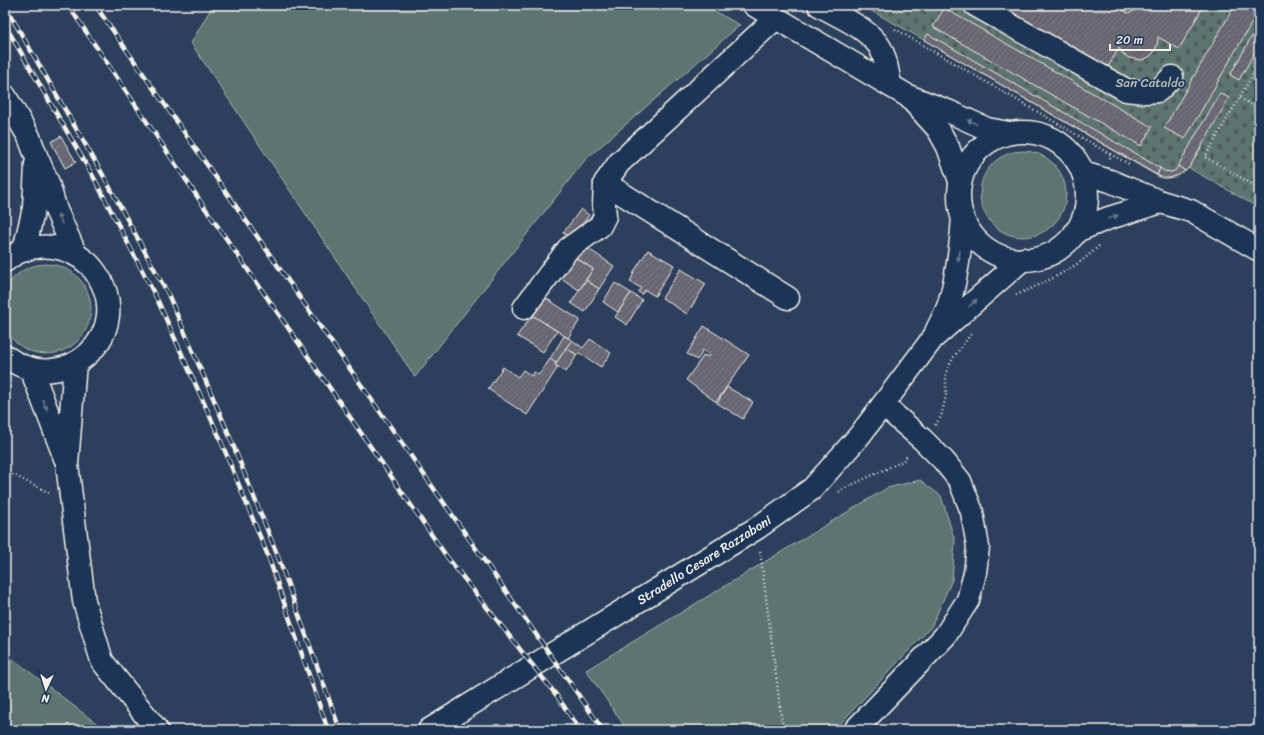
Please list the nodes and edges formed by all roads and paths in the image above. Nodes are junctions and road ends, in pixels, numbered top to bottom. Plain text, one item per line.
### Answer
1 (754, 5) edge
2 (819, 5) edge
3 (975, 5) edge
4 (845, 11) edge
5 (776, 18) junction
6 (1259, 64) edge
7 (1172, 77) dead end
8 (890, 85) junction
9 (5, 96) edge
10 (908, 96) junction
11 (1240, 98) junction
12 (1259, 109) edge
13 (1009, 133) junction
14 (37, 158) junction
15 (1083, 173) junction
16 (960, 181) junction
17 (605, 182) junction
18 (1259, 188) edge
19 (1161, 202) junction
20 (963, 218) junction
21 (1076, 231) junction
22 (24, 250) junction
23 (1259, 250) edge
24 (76, 254) junction
25 (1023, 259) junction
26 (5, 261) edge
27 (788, 298) dead end
28 (524, 308) dead end
29 (933, 338) junction
30 (5, 356) edge
31 (75, 364) junction
32 (31, 369) junction
33 (883, 405) junction
34 (67, 464) junction
35 (760, 551) dead end
36 (157, 730) edge
37 (429, 730) edge
38 (783, 730) edge
39 (855, 730) edge

1 - 5 street
2 - 4 street
3 - 7 street
4 - 8 street
5 - 8 street
5 - 17 street
6 - 11 path
8 - 10 street
9 - 14 street
13 -> 10 street
10 - 16 street
11 - 12 path
11 - 18 path
13 - 15 street
13 - 16 street
14 - 22 street
24 -> 14 street
15 - 19 street
15 - 21 street
16 - 20 street
17 - 27 street
17 - 28 street
21 -> 19 street
19 - 23 street
20 - 25 street
20 -> 29 street, Stradello Cesare Razzaboni
21 - 25 street
22 - 24 street
22 - 26 street
24 - 31 street
29 -> 25 street, Stradello Cesare Razzaboni
29 - 33 street, Stradello Cesare Razzaboni
30 - 32 street
31 - 32 street
31 - 34 street
32 -> 34 street
33 - 37 street, Stradello Cesare Razzaboni
33 - 39 street
34 - 36 street
35 - 38 path

